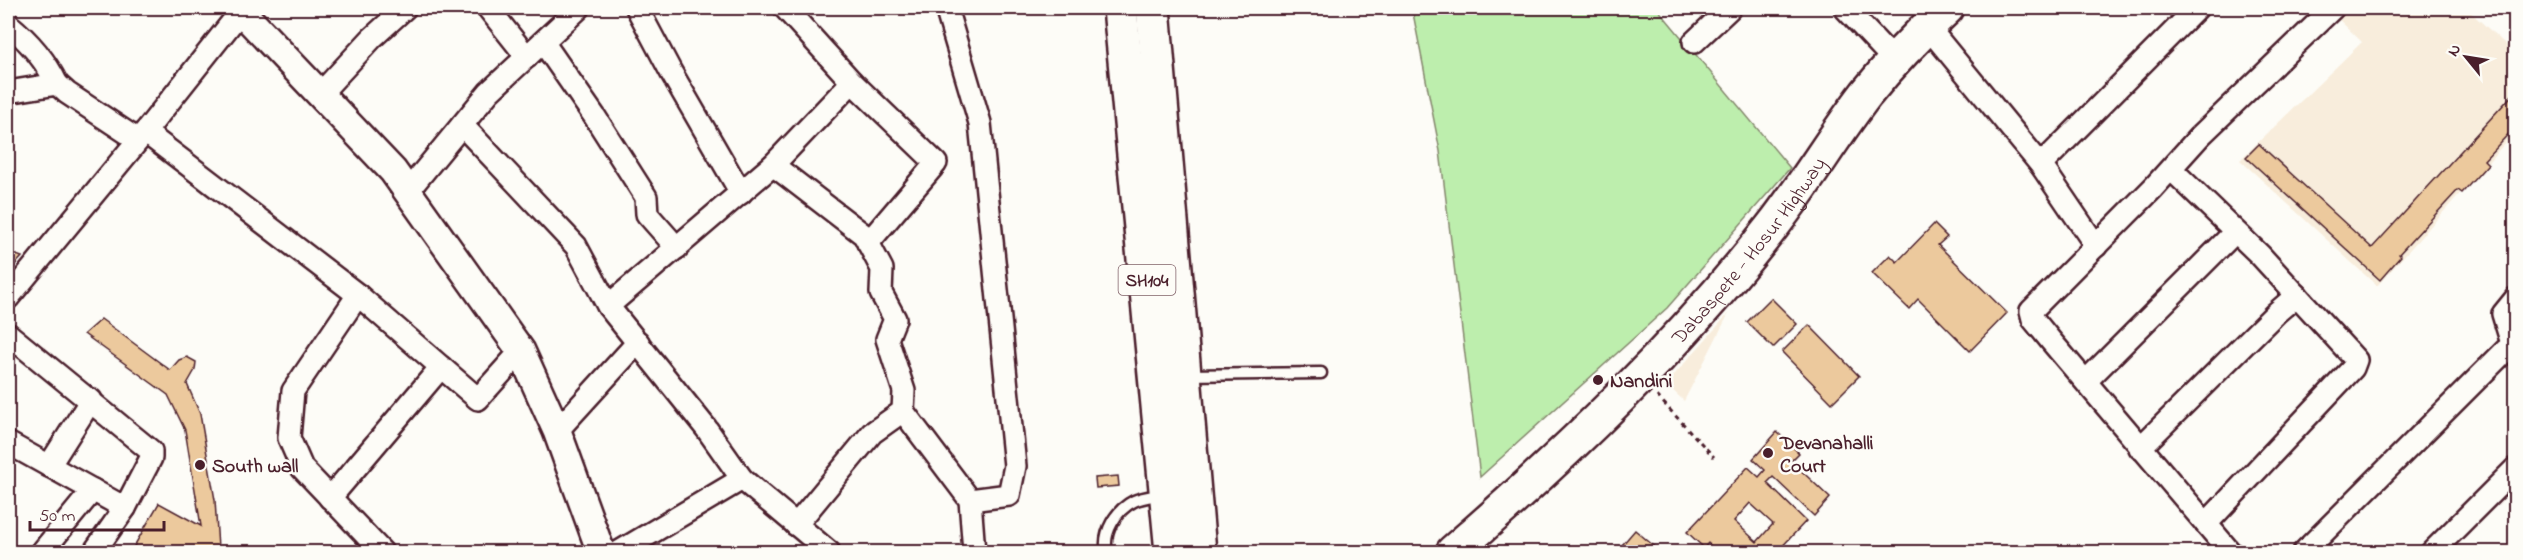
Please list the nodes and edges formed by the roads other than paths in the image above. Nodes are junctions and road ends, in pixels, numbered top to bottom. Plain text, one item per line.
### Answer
1 (241, 8) edge
2 (405, 8) edge
3 (488, 8) edge
4 (579, 8) edge
5 (637, 8) edge
6 (785, 8) edge
7 (946, 8) edge
8 (1120, 8) edge
9 (1153, 8) edge
10 (1730, 8) edge
11 (1845, 8) edge
12 (2197, 8) edge
13 (2333, 8) edge
14 (1937, 17) edge
15 (8, 24) edge
16 (543, 42) junction
17 (1694, 42) dead end
18 (527, 57) junction
19 (1894, 60) junction
20 (852, 82) junction
21 (57, 84) junction
22 (8, 92) edge
23 (320, 94) junction
24 (462, 125) junction
25 (141, 136) junction
26 (773, 165) junction
27 (2041, 165) junction
28 (2170, 169) junction
29 (407, 192) junction
30 (741, 193) junction
31 (2235, 232) junction
32 (868, 243) junction
33 (2096, 246) junction
34 (676, 248) junction
35 (358, 295) junction
36 (2296, 295) junction
37 (8, 298) edge
38 (2516, 298) edge
39 (608, 306) junction
40 (8, 334) edge
41 (638, 342) junction
42 (2514, 347) edge
43 (520, 351) junction
44 (441, 367) junction
45 (1321, 373) dead end
46 (1184, 375) junction
47 (2085, 381) junction
48 (91, 400) junction
49 (903, 411) junction
50 (557, 431) junction
51 (8, 443) edge
52 (2140, 447) junction
53 (49, 466) junction
54 (2516, 468) edge
55 (742, 479) junction
56 (93, 490) junction
57 (1167, 494) junction
58 (330, 498) junction
59 (970, 500) junction
60 (125, 508) junction
61 (2206, 524) junction
62 (796, 525) junction
63 (42, 552) edge
64 (94, 552) edge
65 (382, 552) edge
66 (601, 552) edge
67 (619, 552) edge
68 (829, 552) edge
69 (974, 552) edge
70 (1107, 552) edge
71 (1172, 552) edge
72 (1199, 552) edge
73 (1453, 552) edge
74 (2230, 552) edge
75 (2304, 552) edge
76 (2432, 552) edge

1 - 23 street
1 - 25 street
2 - 23 street
3 - 18 street
4 - 16 street
5 - 30 street
6 - 20 street
7 - 59 street
8 - 57 main road, SH104
9 - 46 main road, SH104
10 - 17 street
11 - 19 street
12 - 27 street
13 - 28 street
14 - 19 main road, Dabaspete - Hosur Highway
14 - 27 street
15 - 21 street
16 - 18 street
16 - 34 street
18 - 24 street
19 - 73 main road, Dabaspete - Hosur Highway
20 - 26 street
20 - 32 street
21 - 22 street
21 - 25 street
23 - 29 street
24 - 29 street
24 - 39 street
25 - 35 street
25 - 37 street
26 - 30 street
26 - 32 street
27 - 33 street
28 - 31 street
28 - 33 street
29 - 43 street
30 - 34 street
31 - 36 street
31 - 47 street
32 - 49 street
33 - 47 street
34 - 39 street
35 - 44 street
35 - 58 street
36 - 52 street
36 - 61 street
38 - 42 street
39 - 41 street
40 - 48 street
41 - 50 street
41 - 55 street
42 - 75 street
43 - 44 street
43 - 50 street
44 - 58 street
45 - 46 lane
46 - 72 main road, SH104
47 - 52 street
48 - 53 street
48 - 60 street
49 - 59 street
49 - 62 street
50 - 66 street
51 - 53 street
52 - 61 street
53 - 56 street
54 - 76 street
55 - 62 street
55 - 67 street
56 - 60 street
56 - 63 street
57 - 70 lane
57 - 71 main road, SH104
58 - 65 street
59 - 69 street
60 - 64 street
61 - 74 street
62 - 68 street

